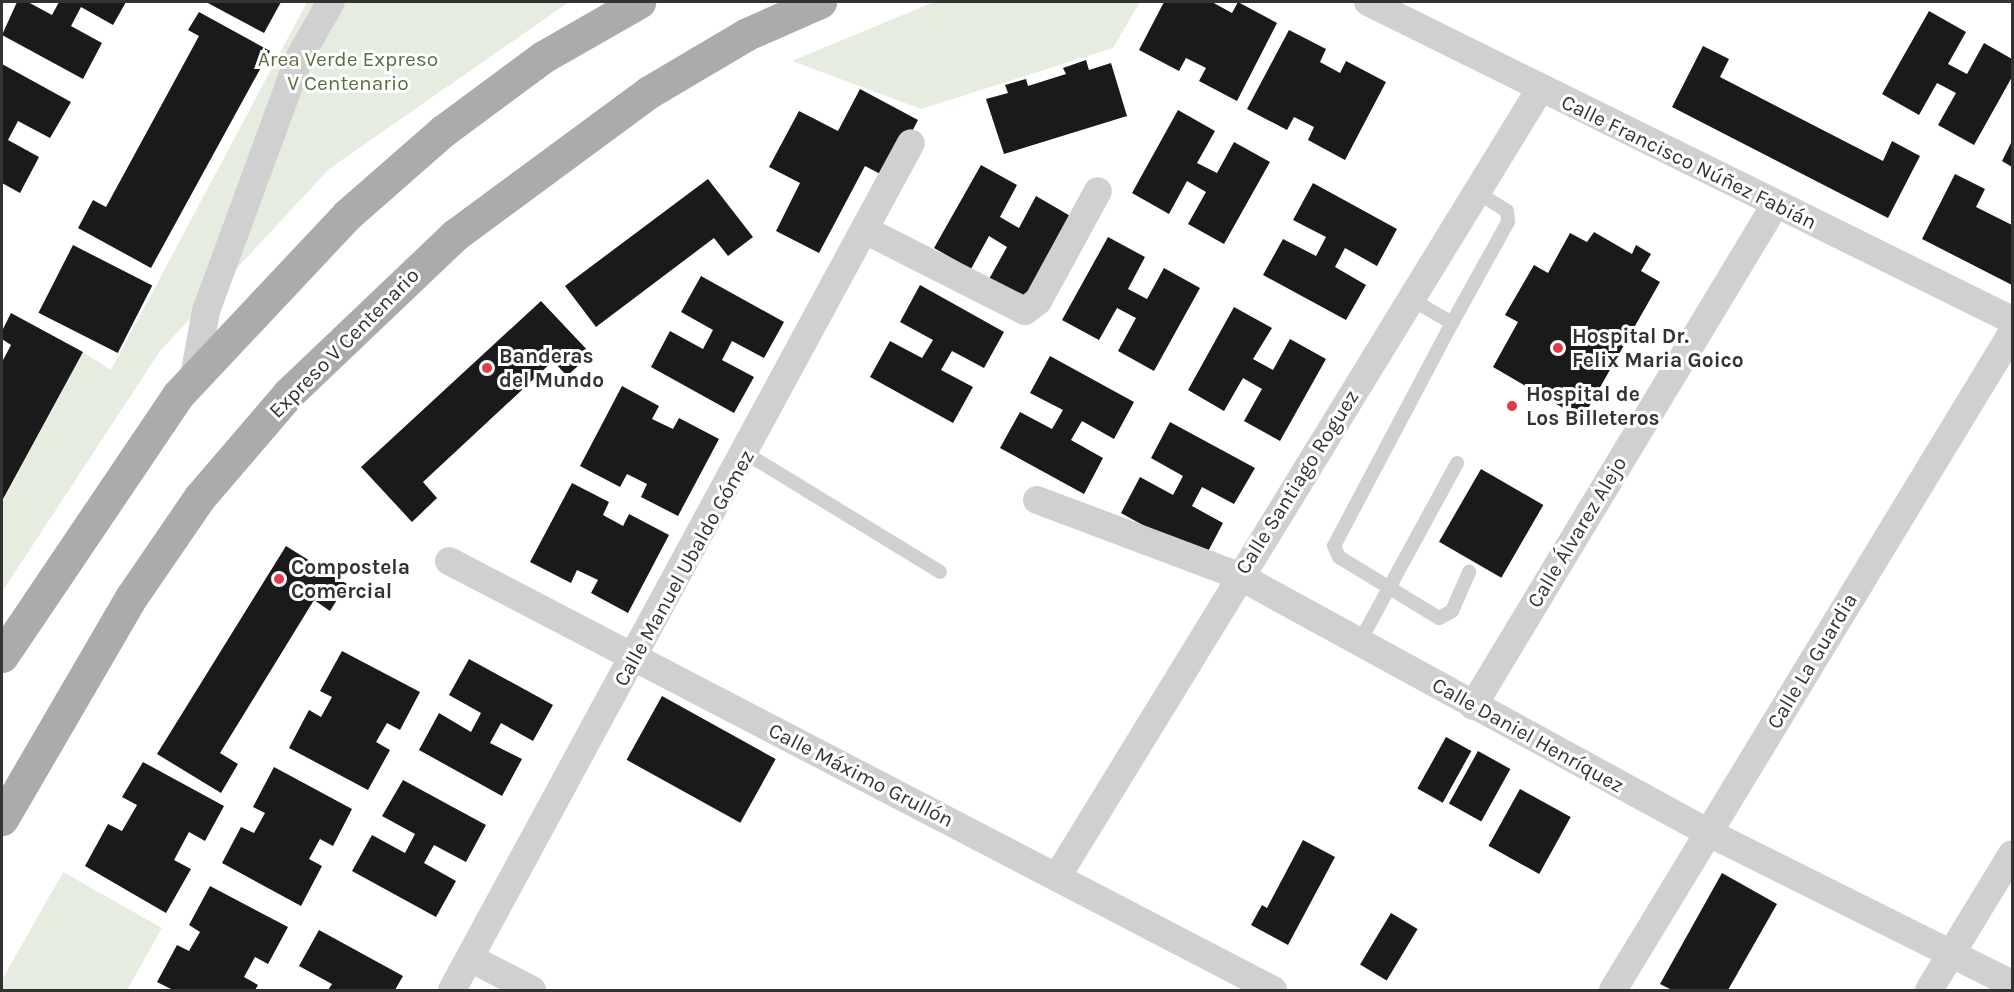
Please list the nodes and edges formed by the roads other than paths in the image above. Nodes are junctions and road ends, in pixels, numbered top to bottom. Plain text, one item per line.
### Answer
1 (331, 2) edge
2 (639, 2) edge
3 (820, 2) edge
4 (1368, 2) edge
5 (1540, 89) junction
6 (911, 143) dead end
7 (1098, 191) dead end
8 (1476, 192) junction
9 (1776, 205) junction
10 (865, 230) junction
11 (1411, 299) junction
12 (2013, 320) edge
13 (1452, 323) junction
14 (2013, 333) edge
15 (194, 376) junction
16 (747, 454) junction
17 (1457, 463) dead end
18 (1037, 500) dead end
19 (449, 561) dead end
20 (940, 572) dead end
21 (1470, 572) dead end
22 (1239, 576) junction
23 (1389, 588) junction
24 (1359, 643) junction
25 (2, 656) edge
26 (636, 658) junction
27 (1473, 706) junction
28 (2, 819) edge
29 (1707, 832) junction
30 (2013, 854) edge
31 (1057, 877) junction
32 (1954, 951) junction
33 (470, 958) junction
34 (2013, 984) edge
35 (452, 990) edge
36 (532, 990) edge
37 (1273, 990) edge
38 (1612, 990) edge
39 (1929, 990) edge

1 - 15 street
2 - 15 main road
3 - 28 main road, Expreso V Centenario
4 - 5 street, Calle Francisco Núñez Fabián
5 - 8 street, Calle Santiago Roguez
5 - 9 street, Calle Francisco Núñez Fabián
6 - 10 street, Calle Manuel Ubaldo Gómez
7 - 10 street
8 - 11 street, Calle Santiago Roguez
8 - 13 lane
9 - 12 street, Calle Francisco Núñez Fabián
9 - 27 street, Calle Álvarez Alejo
10 - 16 street, Calle Manuel Ubaldo Gómez
11 - 13 lane
11 - 22 street, Calle Santiago Roguez
13 - 23 lane
14 - 29 street, Calle La Guardia
15 - 25 main road
16 - 20 lane
16 - 26 street, Calle Manuel Ubaldo Gómez
17 - 23 lane
18 - 22 street, Calle Daniel Henríquez
19 - 26 street, Calle Máximo Grullón
21 - 23 lane
22 - 24 street, Calle Daniel Henríquez
22 - 31 street, Calle Santiago Roguez
23 - 24 lane
24 - 27 street, Calle Daniel Henríquez
26 - 31 street, Calle Máximo Grullón
26 - 33 street, Calle Manuel Ubaldo Gómez
27 - 29 street, Calle Daniel Henríquez
29 - 32 street, Calle Daniel Henríquez
29 - 38 street, Calle La Guardia
30 - 32 street
31 - 37 street, Calle Máximo Grullón
32 - 34 street, Calle Daniel Henríquez
32 - 39 street
33 - 35 street, Calle Manuel Ubaldo Gómez
33 - 36 street

